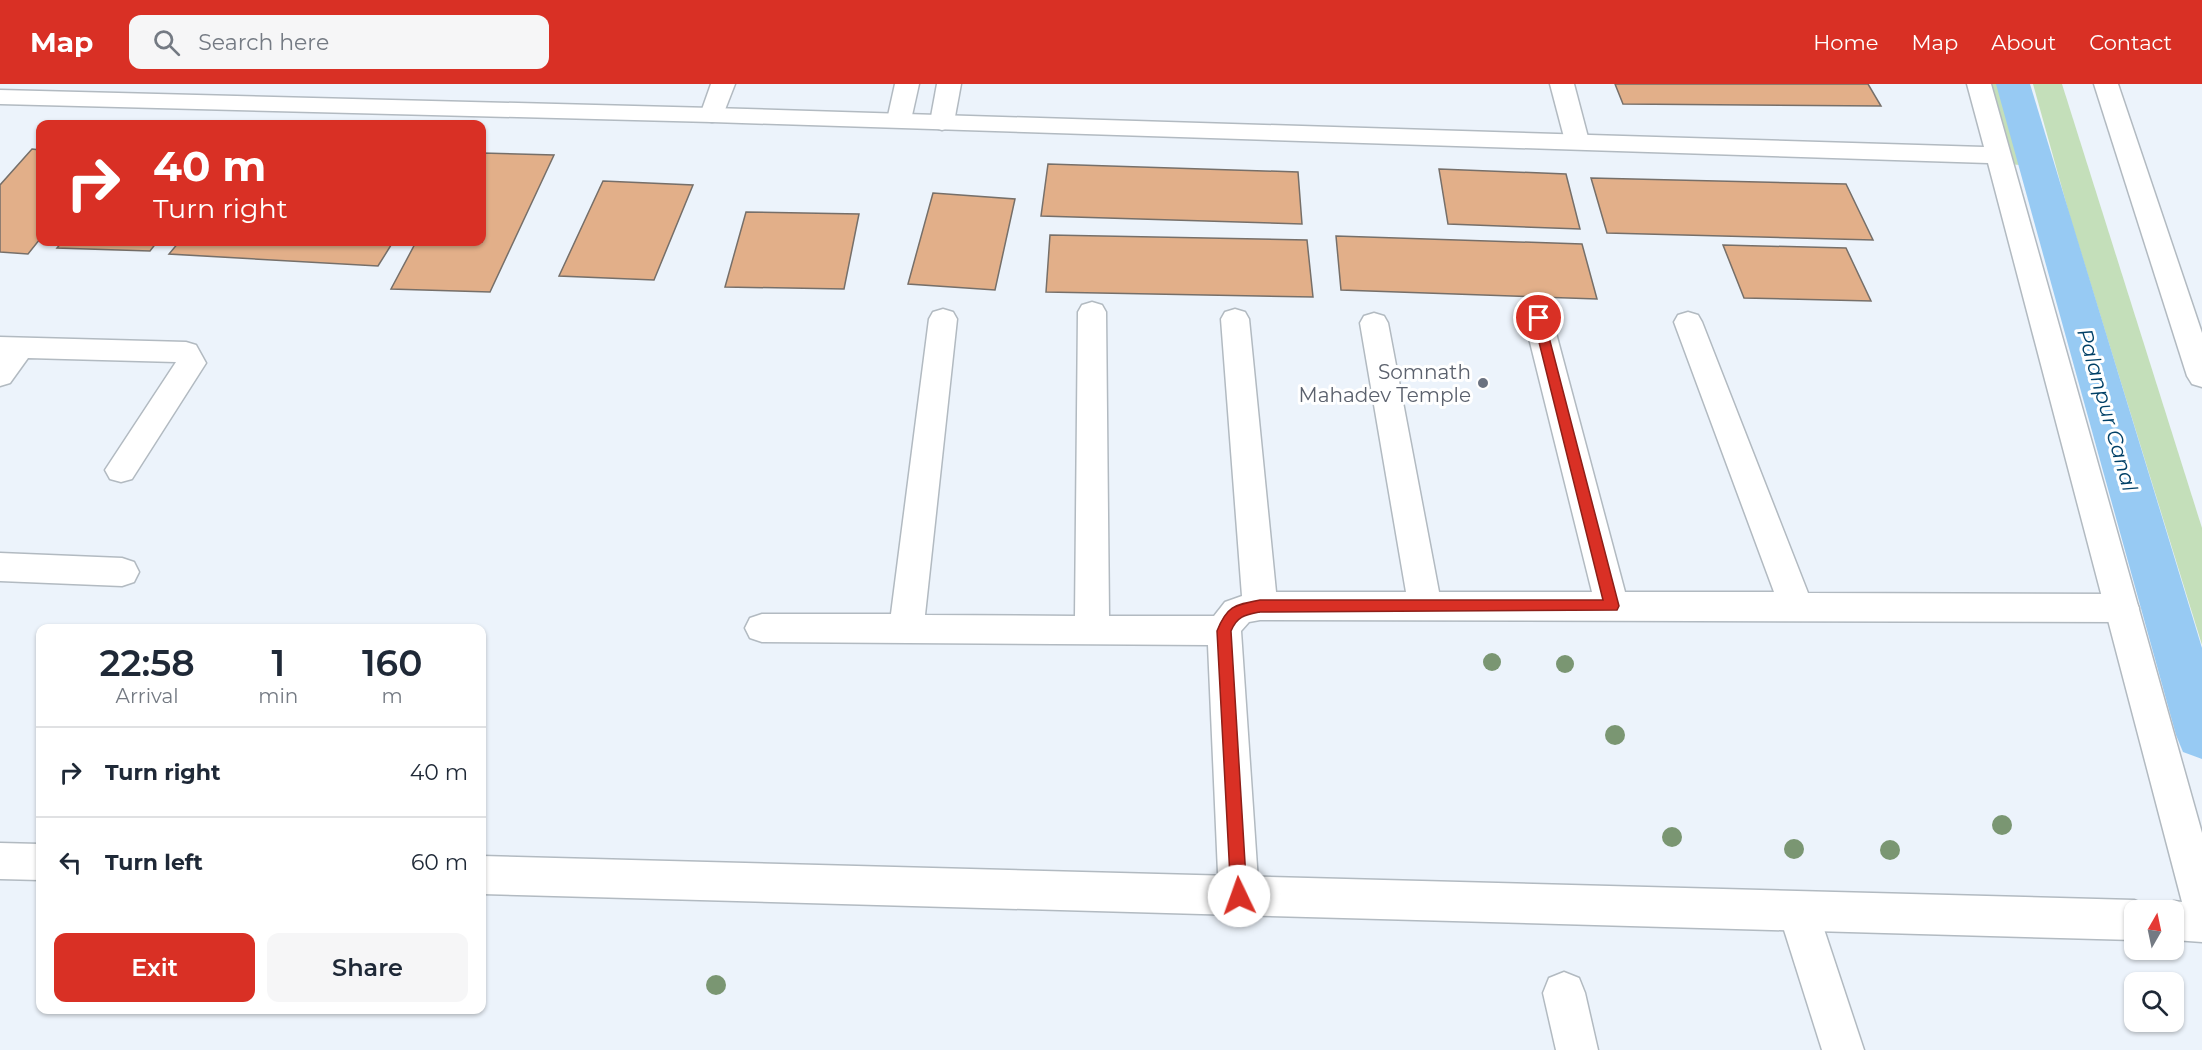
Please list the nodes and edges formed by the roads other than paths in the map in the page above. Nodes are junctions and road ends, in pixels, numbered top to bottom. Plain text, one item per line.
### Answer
1 (723, 84) edge
2 (907, 84) edge
3 (949, 84) edge
4 (1562, 84) edge
5 (1979, 84) edge
6 (2106, 84) edge
7 (19, 93) edge
8 (712, 115) junction
9 (899, 120) junction
10 (0, 122) edge
11 (942, 122) junction
12 (1577, 141) junction
13 (1998, 155) junction
14 (1092, 312) dead end
15 (1539, 318) dead end
16 (942, 319) dead end
17 (1235, 319) dead end
18 (1688, 321) dead end
19 (1374, 322) dead end
20 (10, 347) edge
21 (0, 375) edge
22 (2202, 376) edge
23 (121, 470) dead end
24 (0, 567) edge
25 (122, 572) dead end
26 (1260, 606) junction
27 (1425, 606) junction
28 (1612, 606) junction
29 (1796, 606) junction
30 (2122, 608) junction
31 (762, 628) dead end
32 (906, 630) junction
33 (1092, 631) junction
34 (1224, 631) junction
35 (0, 861) edge
36 (36, 862) edge
37 (486, 874) edge
38 (1239, 896) junction
39 (2202, 903) edge
40 (1798, 911) junction
41 (2124, 920) edge
42 (2184, 921) edge
43 (2202, 922) edge
44 (1564, 993) dead end
45 (1576, 1050) edge
46 (1843, 1050) edge

1 - 8 street
2 - 9 street
3 - 11 street
4 - 12 street
5 - 13 street
6 - 22 street
7 - 8 street
7 - 10 street
8 - 9 street
9 - 11 street
11 - 12 street
12 - 13 street
13 - 30 street
14 - 33 street
15 - 28 street
16 - 32 street
17 - 26 street
18 - 29 street
19 - 27 street
20 - 21 street
20 - 23 street
24 - 25 street
26 - 27 street
26 - 34 street
27 - 28 street
28 - 29 street
29 - 30 street
30 - 39 street
31 - 32 street
32 - 33 street
33 - 34 street
34 - 38 street
35 - 36 street
37 - 38 street
38 - 40 street
40 - 41 street
40 - 46 street
42 - 43 street
44 - 45 street

